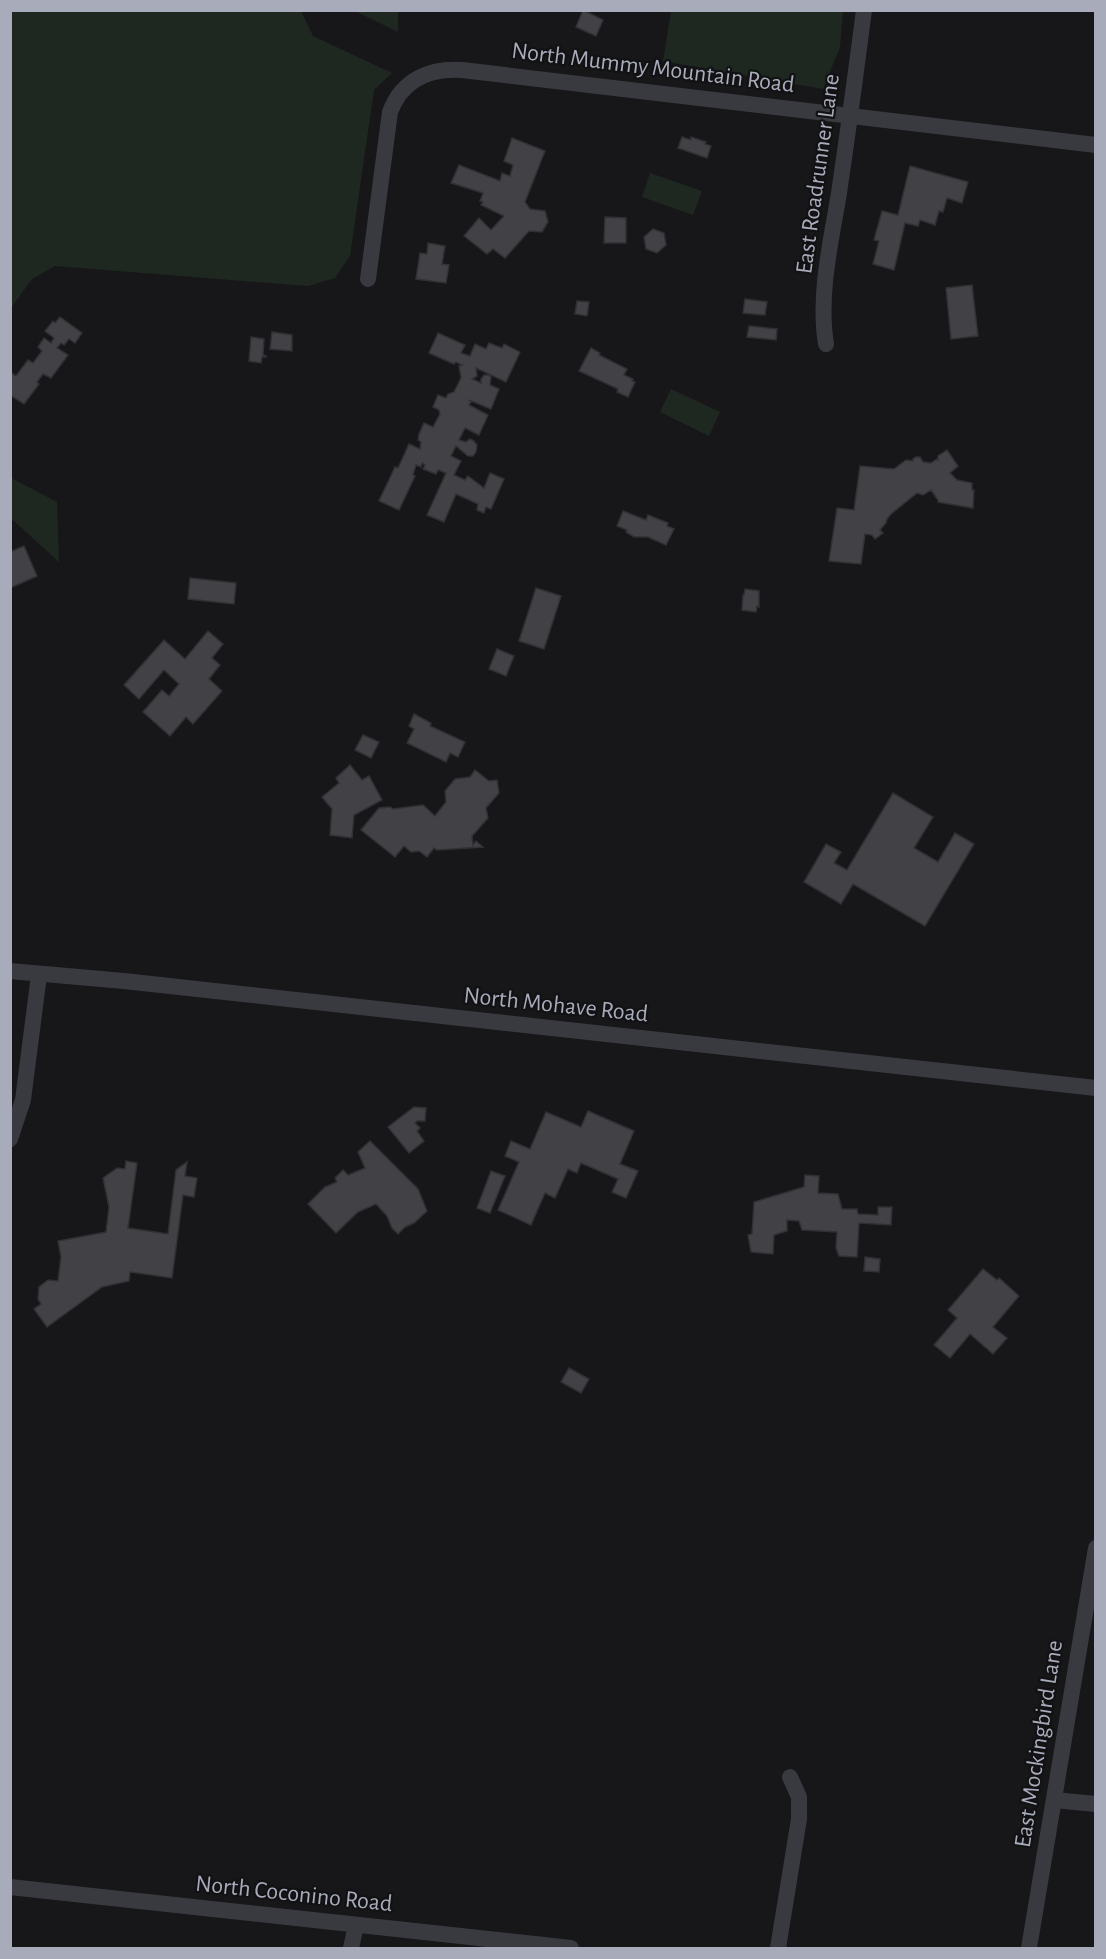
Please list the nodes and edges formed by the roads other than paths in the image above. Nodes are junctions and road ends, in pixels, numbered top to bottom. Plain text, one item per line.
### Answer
1 (864, 10) edge
2 (851, 116) junction
3 (1095, 145) edge
4 (368, 279) dead end
5 (826, 344) dead end
6 (10, 971) edge
7 (39, 975) junction
8 (1095, 1088) edge
9 (10, 1139) edge
10 (1095, 1548) edge
11 (790, 1777) dead end
12 (1054, 1800) junction
13 (1095, 1804) edge
14 (10, 1887) edge
15 (356, 1925) junction
16 (351, 1948) edge
17 (572, 1948) edge
18 (778, 1948) edge
19 (1029, 1948) edge

1 - 2 street, East Roadrunner Lane
2 - 3 street, North Mummy Mountain Road
2 - 4 street, North Mummy Mountain Road
2 - 5 street, East Roadrunner Lane
6 - 7 street, North Mohave Road
7 - 8 street, North Mohave Road
7 - 9 street
10 - 12 street, East Mockingbird Lane
11 - 18 street
12 - 13 street
12 - 19 street, East Mockingbird Lane
14 - 15 street, North Coconino Road
15 - 16 street
15 - 17 street, North Coconino Road

